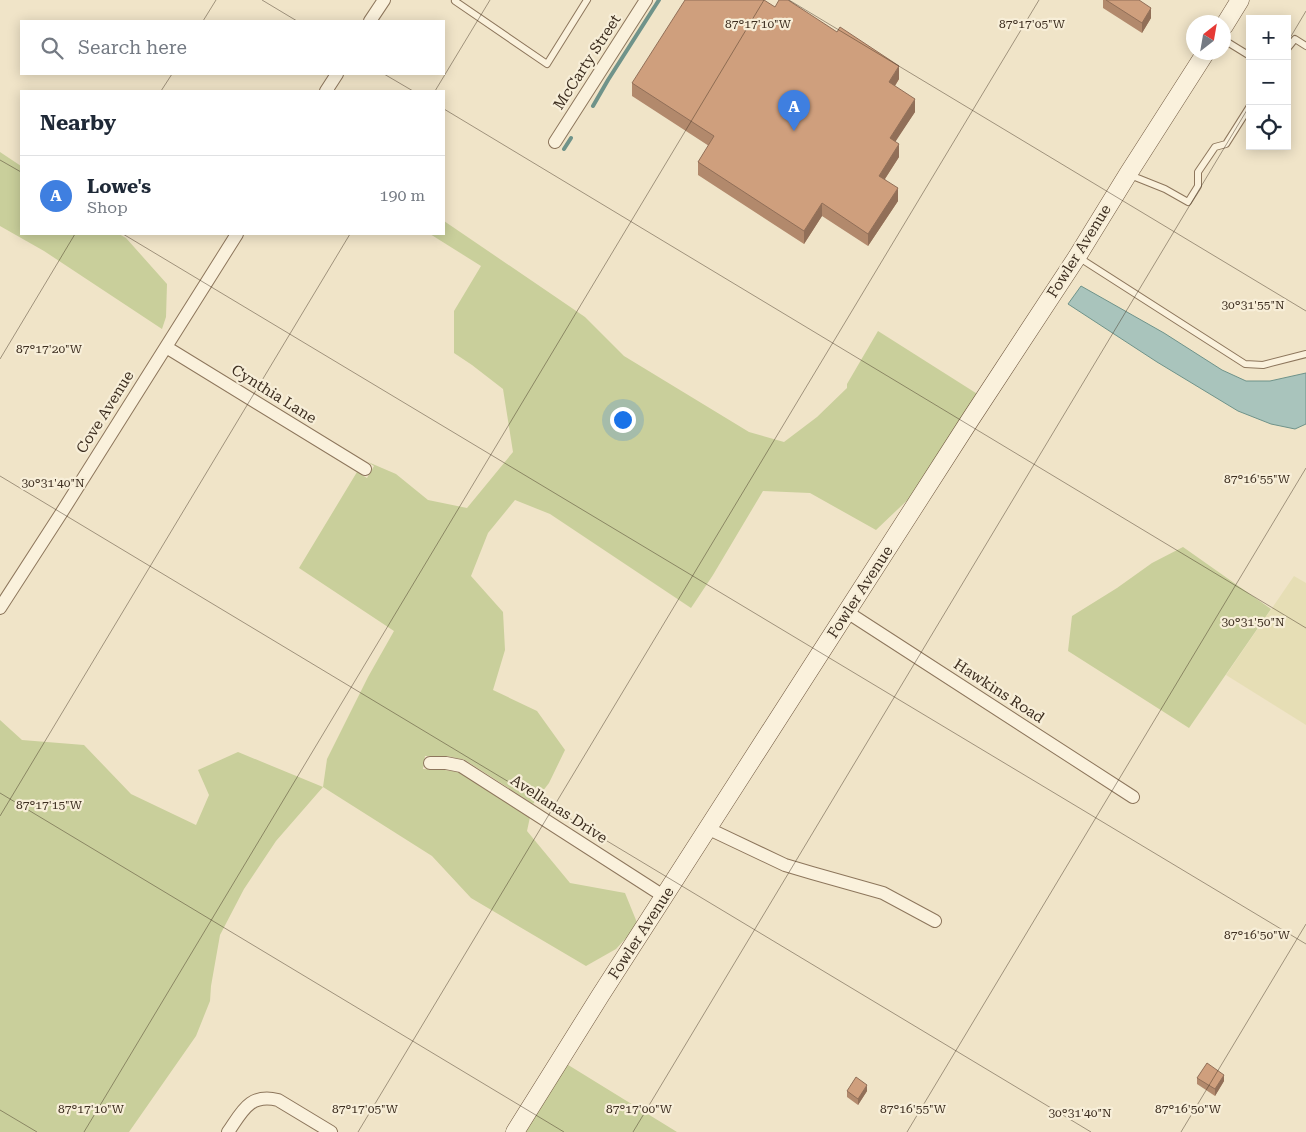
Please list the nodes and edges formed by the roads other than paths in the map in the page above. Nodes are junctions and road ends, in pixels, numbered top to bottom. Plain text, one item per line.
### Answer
1 (384, 0) edge
2 (456, 0) edge
3 (587, 0) edge
4 (646, 0) edge
5 (1240, 0) edge
6 (1231, 15) edge
7 (371, 20) edge
8 (1231, 44) edge
9 (1291, 44) edge
10 (1306, 46) edge
11 (1246, 54) edge
12 (1201, 60) edge
13 (337, 75) edge
14 (327, 90) edge
15 (1246, 112) edge
16 (555, 142) dead end
17 (1128, 174) junction
18 (236, 235) edge
19 (1077, 257) junction
20 (166, 347) junction
21 (1306, 354) edge
22 (365, 469) dead end
23 (0, 608) edge
24 (847, 612) junction
25 (430, 763) dead end
26 (1133, 797) dead end
27 (709, 829) junction
28 (664, 897) junction
29 (935, 921) dead end
30 (228, 1132) edge
31 (331, 1132) edge
32 (515, 1132) edge

1 - 7 street
2 - 3 lane
4 - 16 street, McCarty Street
5 - 6 street
8 - 11 lane
9 - 10 lane
12 - 17 street, Fowler Avenue
13 - 14 street
15 - 17 lane
17 - 19 street, Fowler Avenue
18 - 20 street, Cove Avenue
19 - 21 lane
19 - 24 street, Fowler Avenue
20 - 22 street, Cynthia Lane
20 - 23 street, Cove Avenue
24 - 26 street, Hawkins Road
24 - 27 street, Fowler Avenue
25 - 28 street, Avellanas Drive
27 - 28 street, Fowler Avenue
27 - 29 street
28 - 32 street, Fowler Avenue
30 - 31 street

